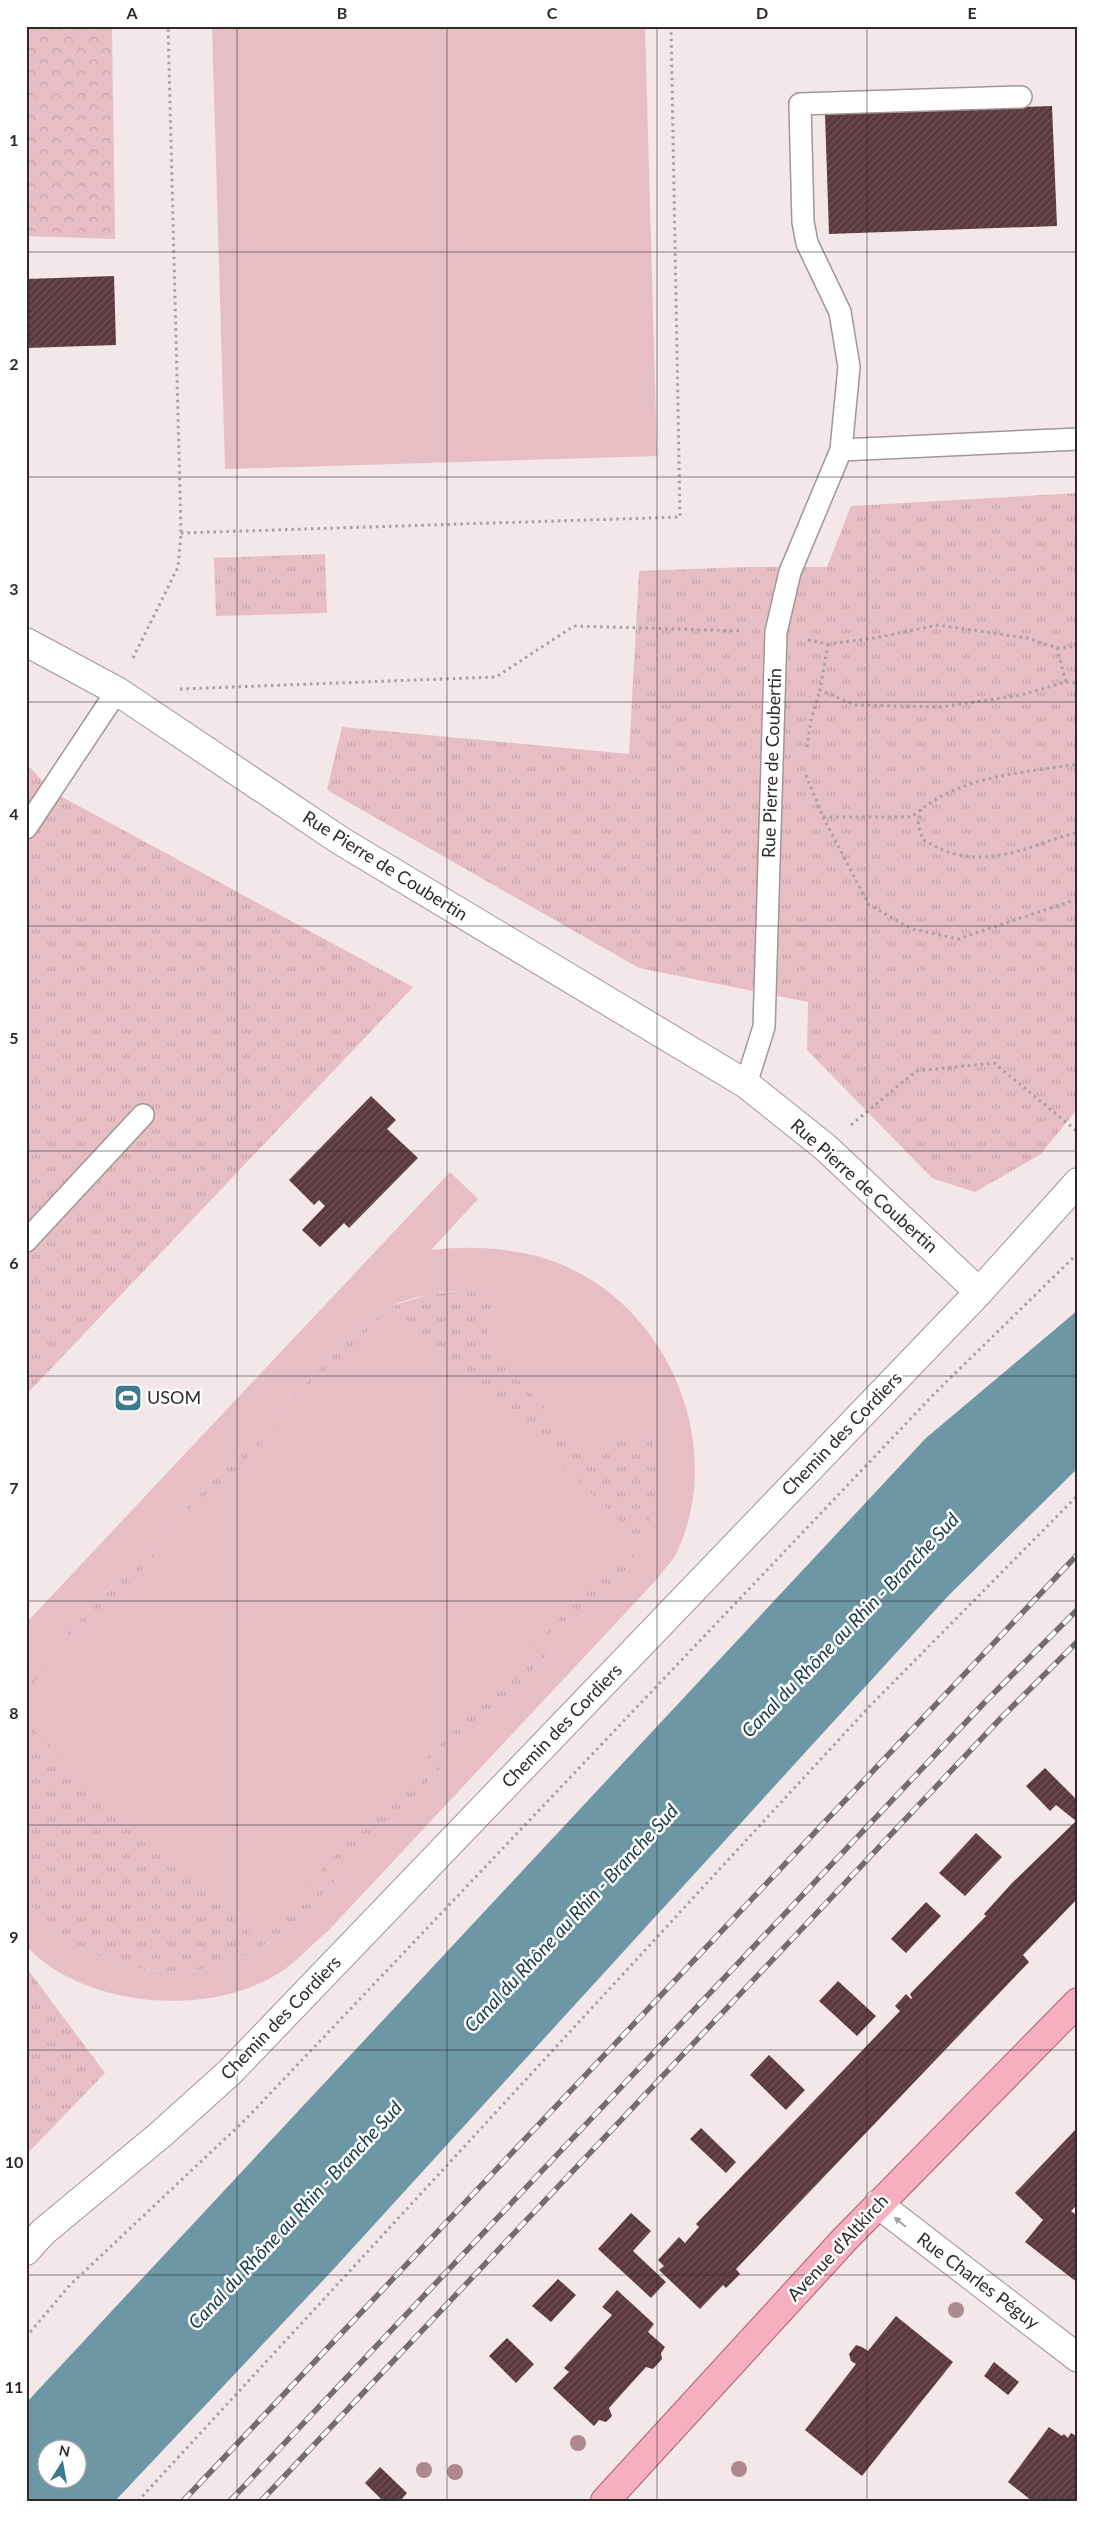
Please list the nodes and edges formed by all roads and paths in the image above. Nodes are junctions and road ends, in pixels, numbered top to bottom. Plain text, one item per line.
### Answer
1 (168, 26) edge
2 (671, 26) edge
3 (1021, 98) dead end
4 (1078, 439) edge
5 (841, 450) junction
6 (181, 533) junction
7 (776, 632) junction
8 (26, 642) edge
9 (828, 644) junction
10 (1078, 646) edge
11 (1057, 648) junction
12 (1066, 682) junction
13 (1078, 683) edge
14 (175, 689) dead end
15 (820, 690) junction
16 (117, 691) junction
17 (806, 754) dead end
18 (1078, 764) edge
19 (804, 772) dead end
20 (921, 809) junction
21 (823, 817) junction
22 (26, 828) edge
23 (1078, 832) edge
24 (1078, 899) edge
25 (746, 1084) junction
26 (142, 1115) dead end
27 (1078, 1132) edge
28 (825, 1147) junction
29 (1078, 1182) edge
30 (26, 1241) edge
31 (1078, 1253) edge
32 (979, 1292) junction
33 (1078, 1495) edge
34 (1078, 2002) edge
35 (878, 2204) junction
36 (26, 2251) edge
37 (26, 2337) edge
38 (1078, 2358) edge
39 (138, 2501) edge
40 (605, 2501) edge

1 - 6 path
2 - 6 path
3 - 5 lane, Rue Pierre de Coubertin
4 - 5 lane
5 - 7 lane, Rue Pierre de Coubertin
6 - 16 path
7 - 9 path
7 - 14 path
7 - 25 lane, Rue Pierre de Coubertin
8 - 16 street, Rue Pierre de Coubertin
9 - 11 path
9 - 15 path
10 - 11 path
11 - 12 path
12 - 13 path
12 - 15 path
15 - 17 path
16 - 22 lane
16 - 25 street, Rue Pierre de Coubertin
18 - 20 path
19 - 21 path
20 - 21 path
20 - 23 path
21 - 24 path
25 - 28 street, Rue Pierre de Coubertin
26 - 30 lane
27 - 28 path
28 - 32 street, Rue Pierre de Coubertin
29 - 32 street, Chemin des Cordiers
31 - 37 path
32 - 36 street, Chemin des Cordiers
33 - 39 path
34 - 35 main road, Avenue d'Altkirch
38 -> 35 street, Rue Charles Péguy
35 - 40 main road, Avenue d'Altkirch

